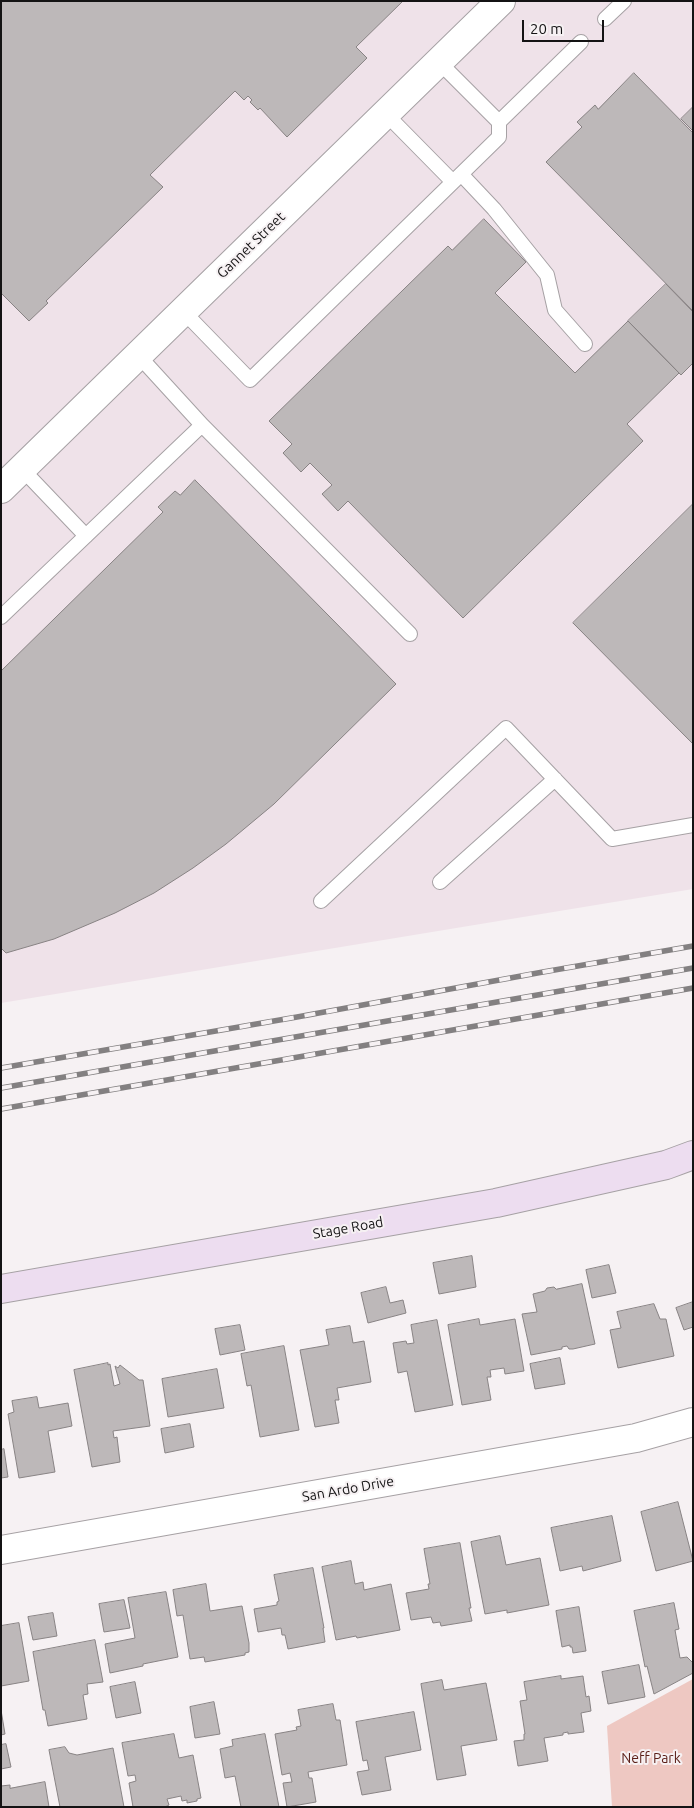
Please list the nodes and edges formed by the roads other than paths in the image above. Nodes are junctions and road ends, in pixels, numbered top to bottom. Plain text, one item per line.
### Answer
1 (501, 1) edge
2 (624, 1) edge
3 (605, 19) dead end
4 (581, 42) dead end
5 (439, 62) junction
6 (386, 114) junction
7 (499, 122) junction
8 (457, 178) junction
9 (184, 311) junction
10 (585, 344) dead end
11 (138, 356) junction
12 (202, 425) junction
13 (22, 469) junction
14 (1, 489) edge
15 (86, 536) junction
16 (1, 617) edge
17 (410, 634) dead end
18 (556, 780) junction
19 (693, 825) edge
20 (440, 882) dead end
21 (322, 901) dead end
22 (693, 1154) edge
23 (1, 1288) edge
24 (693, 1422) edge
25 (1, 1550) edge

1 - 5 street, Gannet Street
2 - 3 lane
4 - 7 lane
5 - 6 street, Gannet Street
5 - 7 lane
6 - 8 lane
6 - 9 street, Gannet Street
7 - 8 lane
8 - 9 lane
8 - 10 lane
9 - 11 street, Gannet Street
11 - 12 lane
11 - 13 street, Gannet Street
12 - 15 lane
12 - 17 lane
13 - 14 street, Gannet Street
13 - 15 lane
15 - 16 lane
18 - 19 lane
18 - 20 lane
18 - 21 lane
22 - 23 main road, Stage Road
24 - 25 street, San Ardo Drive

